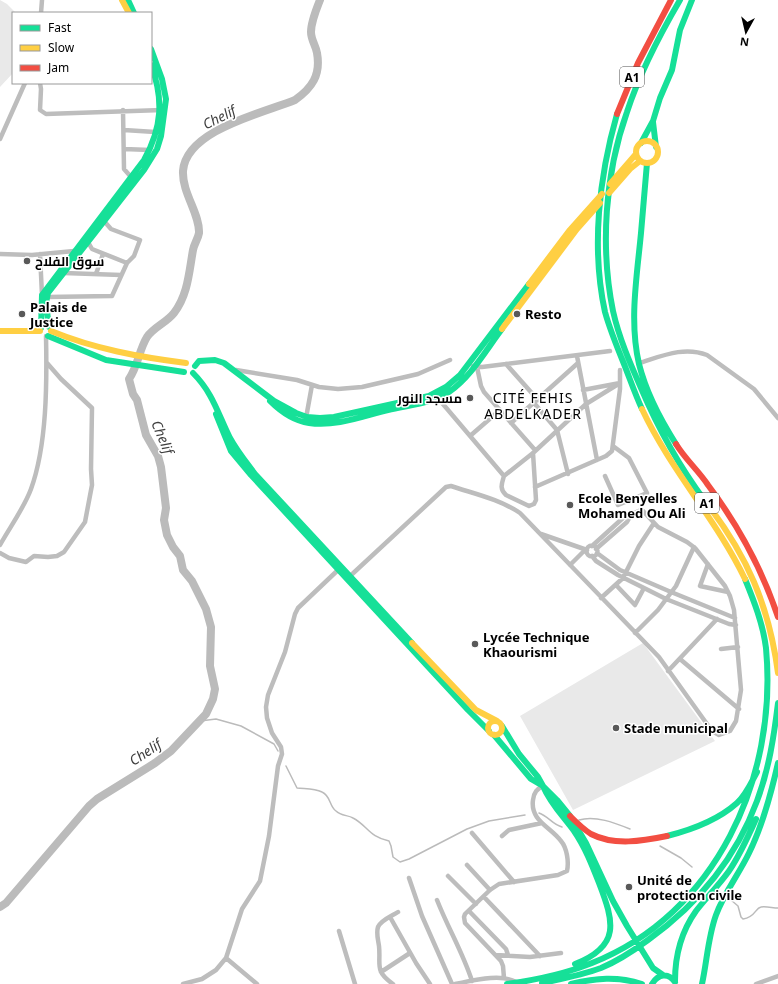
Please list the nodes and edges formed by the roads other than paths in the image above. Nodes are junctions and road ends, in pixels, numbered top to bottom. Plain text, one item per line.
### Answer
1 (42, 0) edge
2 (122, 0) edge
3 (128, 0) edge
4 (671, 0) edge
5 (680, 0) edge
6 (692, 0) edge
7 (41, 12) edge
8 (128, 12) edge
9 (134, 12) edge
10 (152, 51) edge
11 (152, 68) edge
12 (25, 84) edge
13 (40, 84) edge
14 (123, 110) junction
15 (163, 110) junction
16 (653, 121) junction
17 (124, 130) junction
18 (155, 132) junction
19 (0, 139) edge
20 (641, 143) junction
21 (656, 146) junction
22 (124, 149) junction
23 (150, 150) junction
24 (636, 154) junction
25 (640, 161) junction
26 (647, 164) junction
27 (131, 177) junction
28 (104, 221) junction
29 (88, 242) junction
30 (74, 251) junction
31 (0, 254) edge
32 (40, 254) junction
33 (103, 254) junction
34 (128, 264) junction
35 (64, 273) junction
36 (96, 274) junction
37 (121, 276) junction
38 (44, 296) junction
39 (41, 329) junction
40 (0, 331) edge
41 (49, 333) junction
42 (610, 351) dead end
43 (577, 356) junction
44 (450, 360) dead end
45 (639, 362) junction
46 (47, 363) junction
47 (186, 363) junction
48 (578, 363) junction
49 (506, 364) junction
50 (195, 366) junction
51 (473, 366) junction
52 (234, 369) junction
53 (620, 370) dead end
54 (184, 372) junction
55 (193, 373) junction
56 (620, 383) junction
57 (312, 385) junction
58 (583, 390) junction
59 (211, 396) junction
60 (435, 396) junction
61 (536, 401) junction
62 (586, 404) junction
63 (500, 410) junction
64 (306, 418) junction
65 (778, 418) edge
66 (511, 423) junction
67 (557, 430) junction
68 (470, 436) junction
69 (613, 446) junction
70 (534, 451) junction
71 (597, 460) junction
72 (568, 474) junction
73 (504, 476) junction
74 (605, 476) dead end
75 (535, 487) junction
76 (654, 523) junction
77 (539, 533) junction
78 (0, 545) edge
79 (694, 547) junction
80 (586, 550) junction
81 (594, 551) junction
82 (0, 553) edge
83 (708, 564) junction
84 (570, 565) junction
85 (338, 570) junction
86 (627, 573) junction
87 (348, 578) junction
88 (623, 578) junction
89 (616, 585) junction
90 (644, 588) junction
91 (671, 592) junction
92 (728, 592) junction
93 (601, 598) junction
94 (666, 599) junction
95 (778, 617) edge
96 (735, 618) junction
97 (717, 619) junction
98 (736, 625) junction
99 (635, 633) junction
100 (738, 648) junction
101 (721, 649) dead end
102 (680, 659) junction
103 (668, 671) junction
104 (778, 673) edge
105 (778, 703) edge
106 (739, 710) junction
107 (497, 721) junction
108 (502, 726) junction
109 (492, 733) junction
110 (763, 758) junction
111 (778, 763) edge
112 (543, 786) junction
113 (762, 787) junction
114 (570, 816) junction
115 (542, 823) junction
116 (472, 833) dead end
117 (502, 836) dead end
118 (467, 865) dead end
119 (448, 876) dead end
120 (408, 878) dead end
121 (514, 882) junction
122 (490, 890) junction
123 (484, 897) junction
124 (437, 900) dead end
125 (476, 904) junction
126 (469, 911) junction
127 (398, 912) dead end
128 (390, 917) junction
129 (339, 931) dead end
130 (410, 953) junction
131 (561, 953) dead end
132 (496, 955) junction
133 (508, 955) junction
134 (540, 956) junction
135 (226, 958) junction
136 (653, 968) junction
137 (381, 972) junction
138 (663, 975) junction
139 (778, 976) edge
140 (504, 978) junction
141 (472, 981) junction
142 (530, 981) junction
143 (517, 982) junction
144 (653, 982) edge
145 (676, 982) edge
146 (183, 984) edge
147 (257, 984) edge
148 (356, 984) edge
149 (393, 984) edge
150 (430, 984) edge
151 (454, 984) edge
152 (508, 984) edge
153 (539, 984) edge
154 (571, 984) edge
155 (642, 984) edge
156 (702, 984) edge
157 (756, 984) edge

1 - 7 street
2 - 8 main road
3 - 9 main road
4 - 110 main road, A1
5 - 104 main road, A1
6 - 16 main road
10 - 15 main road
11 - 15 main road
12 - 19 street
13 - 14 street
14 - 15 street
14 - 17 street
15 - 18 main road
15 - 28 main road
16 - 20 main road
16 - 21 main road
17 - 18 street
17 - 22 street
18 - 23 main road
20 - 21 main road
20 - 24 main road
21 - 26 main road
22 - 23 street
22 - 27 street
23 - 27 main road
24 - 25 main road
24 - 51 main road
25 - 26 main road
25 - 51 main road
26 - 45 main road
27 - 30 main road
28 - 29 main road
28 - 34 street
29 - 33 street
29 - 35 main road
30 - 32 street
30 - 38 main road
31 - 32 street
32 - 38 street
33 - 34 street
33 - 36 street
34 - 37 street
35 - 36 street
35 - 38 main road
36 - 37 street
37 - 38 street
38 - 39 main road
38 - 41 main road
39 - 40 main road
39 - 41 main road
39 - 41 main road
41 - 46 street
41 - 47 main road
41 - 54 main road
42 - 43 street
43 - 48 street
43 - 49 street
44 - 57 street
45 - 65 street
45 - 95 main road
46 - 78 street
46 - 82 street
47 - 50 main road
47 - 54 main road
48 - 58 street
48 - 61 street
49 - 51 street
49 - 61 street
50 - 52 main road
50 - 55 main road
51 - 60 main road
51 - 63 street
52 - 57 street
52 - 60 main road
52 - 64 main road
53 - 56 street
54 - 55 main road
55 - 59 main road
56 - 58 street
56 - 62 street
56 - 69 street
57 - 64 street
58 - 62 street
59 - 85 main road
59 - 87 main road
60 - 64 main road
60 - 68 street
61 - 66 street
61 - 67 street
62 - 67 street
62 - 71 street
63 - 66 street
63 - 68 street
66 - 70 street
67 - 70 street
67 - 72 street
68 - 73 street
69 - 71 street
69 - 74 street
70 - 73 street
70 - 75 street
71 - 72 street
72 - 75 street
73 - 75 street
76 - 79 street
76 - 81 street
76 - 86 street
77 - 80 street
77 - 84 street
77 - 87 street
79 - 83 street
79 - 91 street
80 - 81 street
80 - 81 street
80 - 84 street
81 - 86 street
81 - 88 street
83 - 92 street
83 - 92 street
84 - 93 street
85 - 87 main road
85 - 135 street
86 - 88 street
86 - 91 street
87 - 107 main road
87 - 109 main road
88 - 89 street
88 - 90 street
89 - 90 street
89 - 93 street
90 - 94 street
91 - 94 street
91 - 96 street
92 - 96 street
93 - 99 street
94 - 97 street
94 - 99 street
96 - 98 street
97 - 98 street
97 - 102 street
98 - 100 street
99 - 103 street
100 - 101 street
100 - 106 street
102 - 103 street
102 - 106 street
103 - 106 street
105 - 113 main road
107 - 108 main road
107 - 109 main road
108 - 109 main road
108 - 112 main road
109 - 112 main road
110 - 114 main road
110 - 142 main road, A1
111 - 156 main road
112 - 114 main road
112 - 115 street
112 - 142 main road
113 - 145 main road
113 - 153 main road
114 - 136 main road
115 - 117 street
115 - 121 street
116 - 121 street
118 - 122 street
119 - 125 street
120 - 151 street
121 - 122 street
122 - 123 street
123 - 125 street
123 - 134 street
124 - 141 street
125 - 126 street
126 - 132 street
126 - 133 street
127 - 128 street
128 - 130 street
128 - 137 street
129 - 148 street
130 - 137 street
130 - 150 street
131 - 134 street
132 - 133 street
132 - 140 street
133 - 134 street
135 - 146 street
135 - 147 street
136 - 138 main road
136 - 144 main road
137 - 149 street
138 - 144 main road
138 - 145 main road
139 - 157 street
140 - 141 street
140 - 143 street
141 - 151 street
142 - 143 main road, A1
143 - 152 main road, A1
154 - 155 main road

